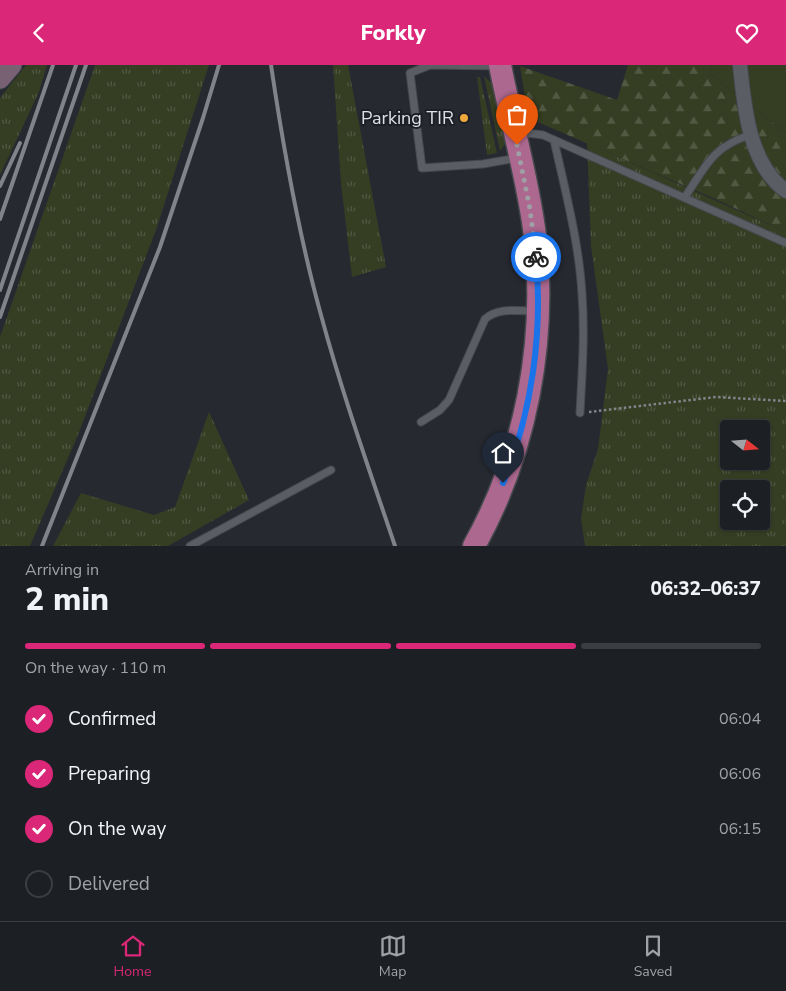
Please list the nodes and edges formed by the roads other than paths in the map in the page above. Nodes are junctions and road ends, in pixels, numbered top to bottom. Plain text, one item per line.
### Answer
1 (12, 65) edge
2 (500, 65) edge
3 (740, 65) edge
4 (0, 79) edge
5 (514, 132) junction
6 (750, 135) junction
7 (554, 140) junction
8 (520, 157) junction
9 (786, 191) edge
10 (685, 197) junction
11 (786, 243) edge
12 (538, 311) junction
13 (580, 413) road end
14 (421, 422) dead end
15 (331, 470) dead end
16 (190, 546) edge
17 (474, 546) edge

1 - 4 main road
2 - 5 highway
2 - 8 lane
3 - 6 street
5 - 7 lane
5 - 8 highway
6 - 9 street
6 - 10 lane
7 - 10 lane
7 - 13 lane
8 - 12 highway
10 - 11 lane
12 - 14 lane
12 - 17 highway
15 - 16 lane

